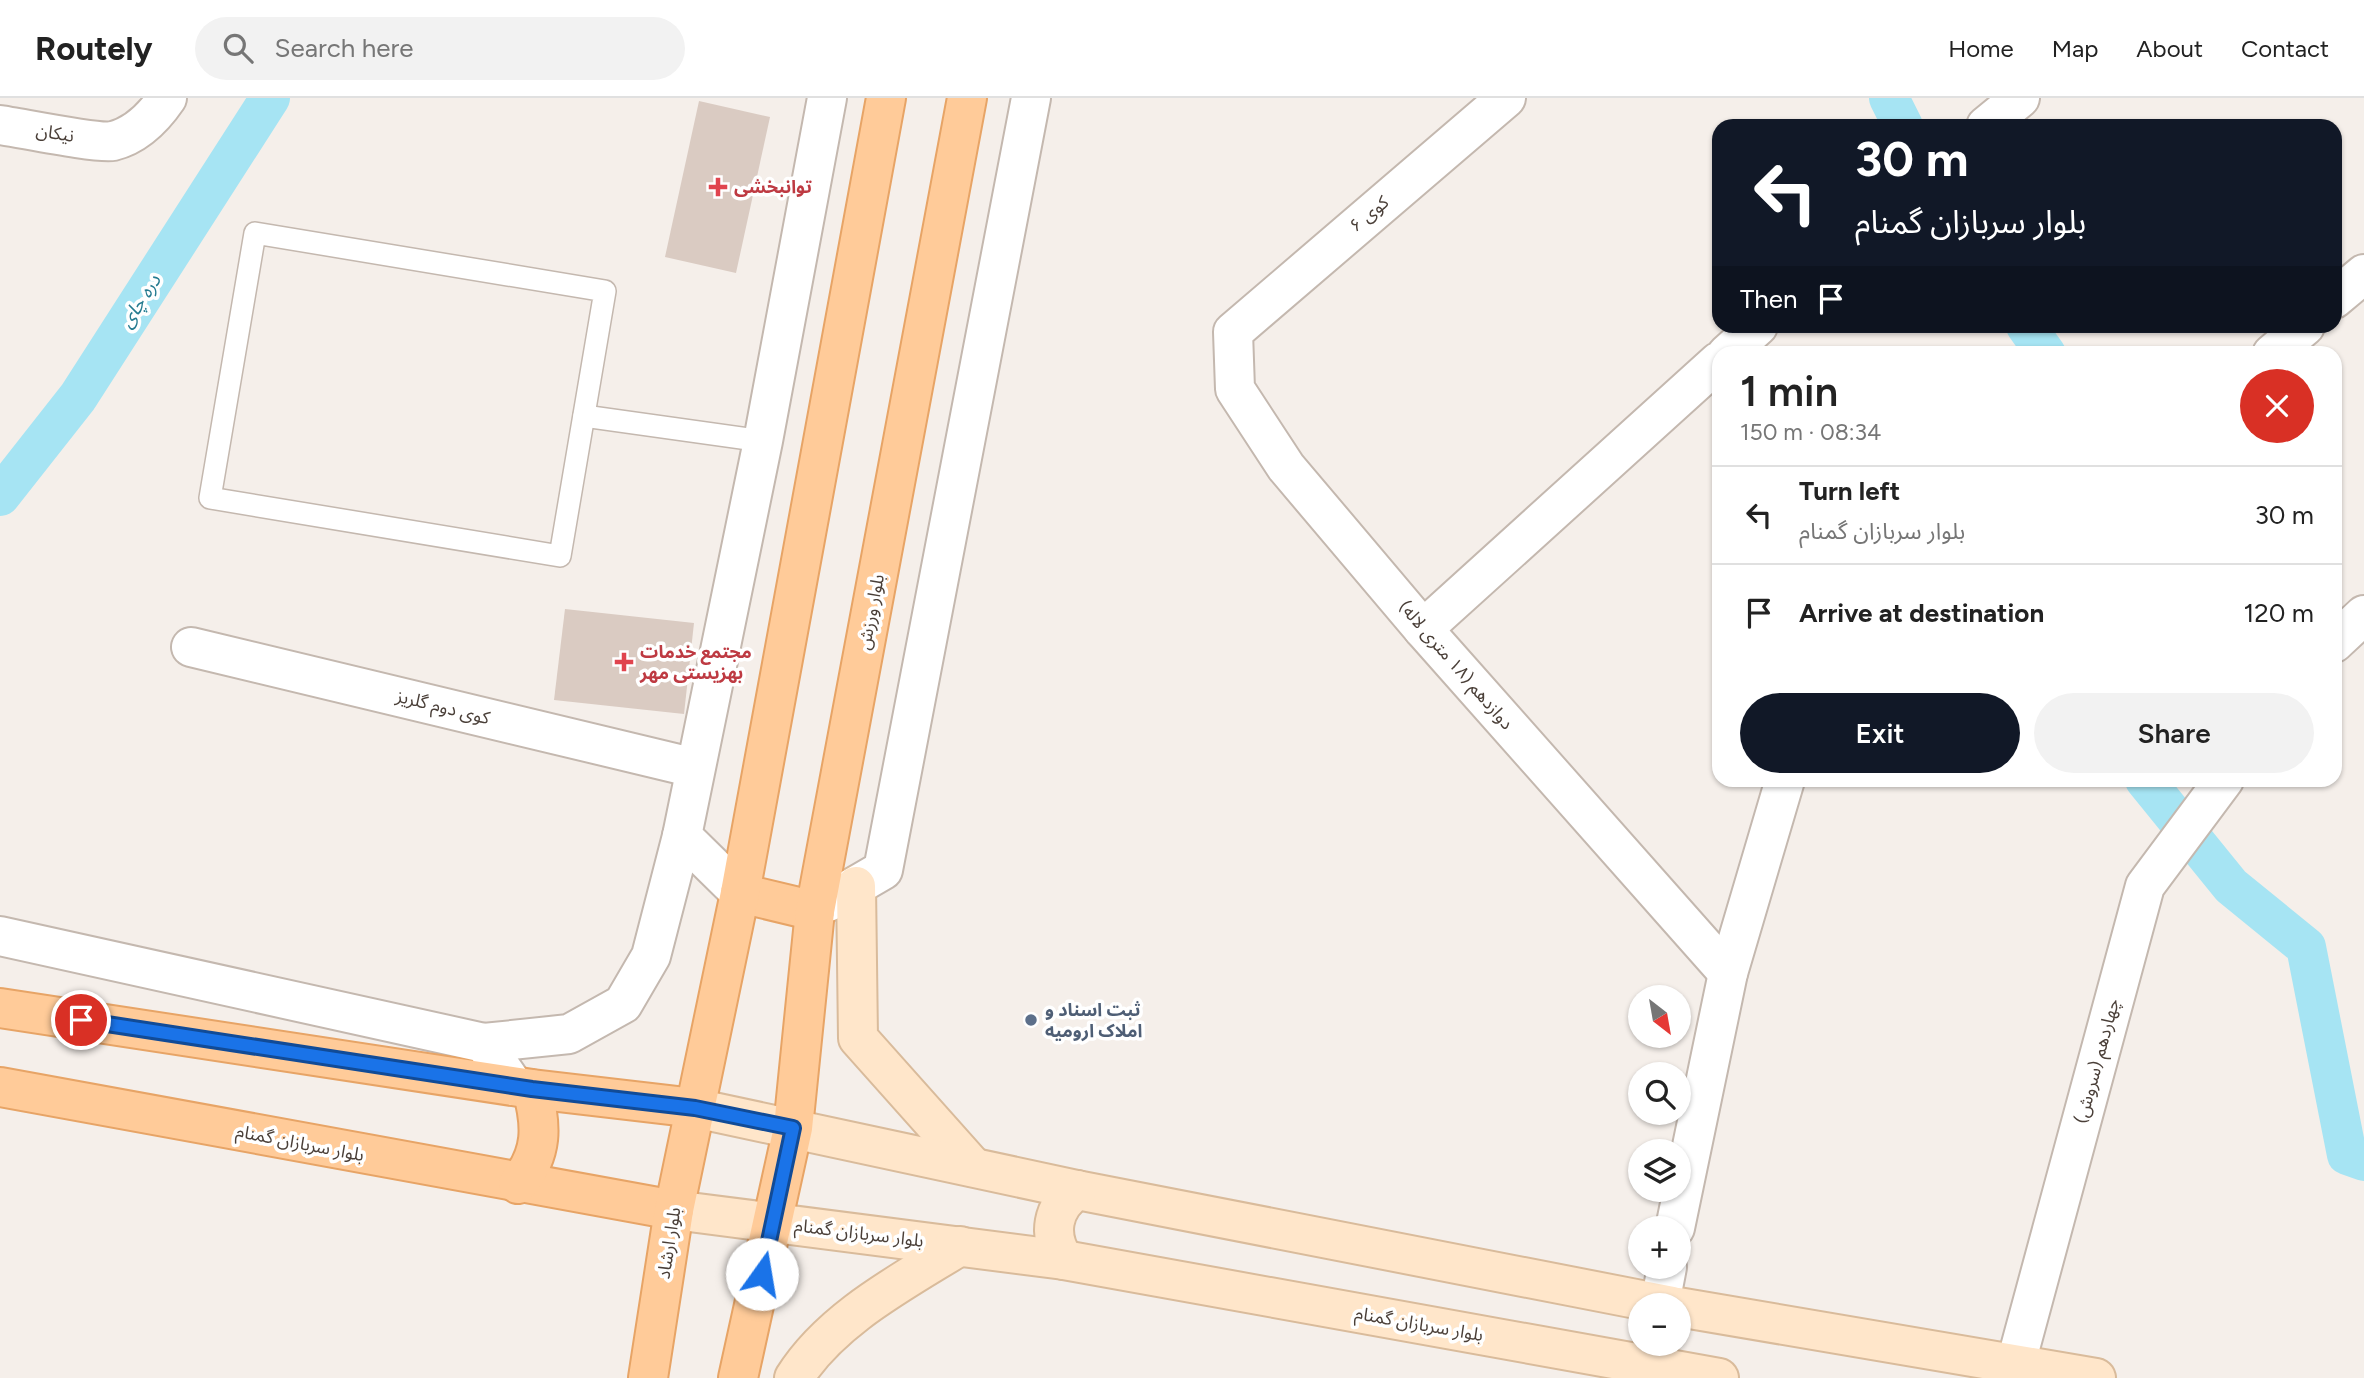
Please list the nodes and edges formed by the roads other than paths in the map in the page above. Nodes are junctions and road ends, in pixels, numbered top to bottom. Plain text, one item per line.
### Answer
1 (167, 98) edge
2 (827, 98) edge
3 (886, 98) edge
4 (967, 98) edge
5 (1031, 98) edge
6 (1506, 98) edge
7 (2020, 98) edge
8 (1994, 119) edge
9 (0, 125) edge
10 (2364, 274) edge
11 (2342, 292) edge
12 (1233, 332) joint
13 (1750, 333) edge
14 (2297, 333) edge
15 (1736, 346) edge
16 (2281, 346) edge
17 (1712, 367) edge
18 (584, 416) junction
19 (763, 441) junction
20 (2364, 615) edge
21 (1423, 629) junction
22 (2342, 636) edge
23 (191, 647) dead end
24 (695, 768) junction
25 (1784, 787) edge
26 (2219, 787) edge
27 (682, 836) junction
28 (856, 886) junction
29 (740, 892) junction
30 (814, 911) junction
31 (0, 936) edge
32 (1728, 973) junction
33 (0, 1008) edge
34 (484, 1043) junction
35 (0, 1087) edge
36 (523, 1088) junction
37 (695, 1108) junction
38 (793, 1128) junction
39 (973, 1167) junction
40 (519, 1184) junction
41 (1077, 1190) junction
42 (674, 1210) junction
43 (1677, 1216) edge
44 (775, 1222) junction
45 (960, 1246) junction
46 (1064, 1260) junction
47 (1628, 1297) edge
48 (1691, 1309) edge
49 (2015, 1363) junction
50 (648, 1378) edge
51 (738, 1378) edge
52 (794, 1378) edge
53 (1718, 1378) edge
54 (2096, 1378) edge

1 - 9 street, نیکان
2 - 19 street
3 - 29 main road
4 - 30 main road, بلوار ورزش
5 - 28 street
6 - 12 street, کوی ۶
7 - 8 street
10 - 11 street
12 - 21 street, دوازدهم (۱۸ متری لاله)
13 - 15 street
14 - 16 street
17 - 21 street
18 - 18 lane
18 - 19 lane
19 - 24 street
20 - 22 street
21 - 32 street, دوازدهم (۱۸ متری لاله)
23 - 24 street, کوی دوم گلریز
24 - 27 street
25 - 32 street
26 - 49 street, چهاردهم (سروش)
27 - 29 street
27 - 34 street
28 - 30 street
28 - 39 main road
29 - 30 main road
29 - 37 main road
30 - 38 main road, بلوار ورزش
31 - 34 street
32 - 43 street
33 - 36 main road
34 - 36 street
35 - 40 main road, بلوار سربازان گمنام
36 - 37 main road
36 - 40 main road
37 - 38 main road
37 - 42 main road, بلوار ارشاد
38 - 39 main road
38 - 44 main road
39 - 41 main road
40 - 42 main road, بلوار سربازان گمنام
41 - 46 main road
41 - 47 main road
42 - 44 main road, بلوار سربازان گمنام
42 - 50 main road, بلوار ارشاد
44 - 45 main road, بلوار سربازان گمنام
44 - 51 main road
45 - 46 main road, بلوار سربازان گمنام
45 - 52 main road
46 - 53 main road, بلوار سربازان گمنام
48 - 49 main road
49 - 54 main road

